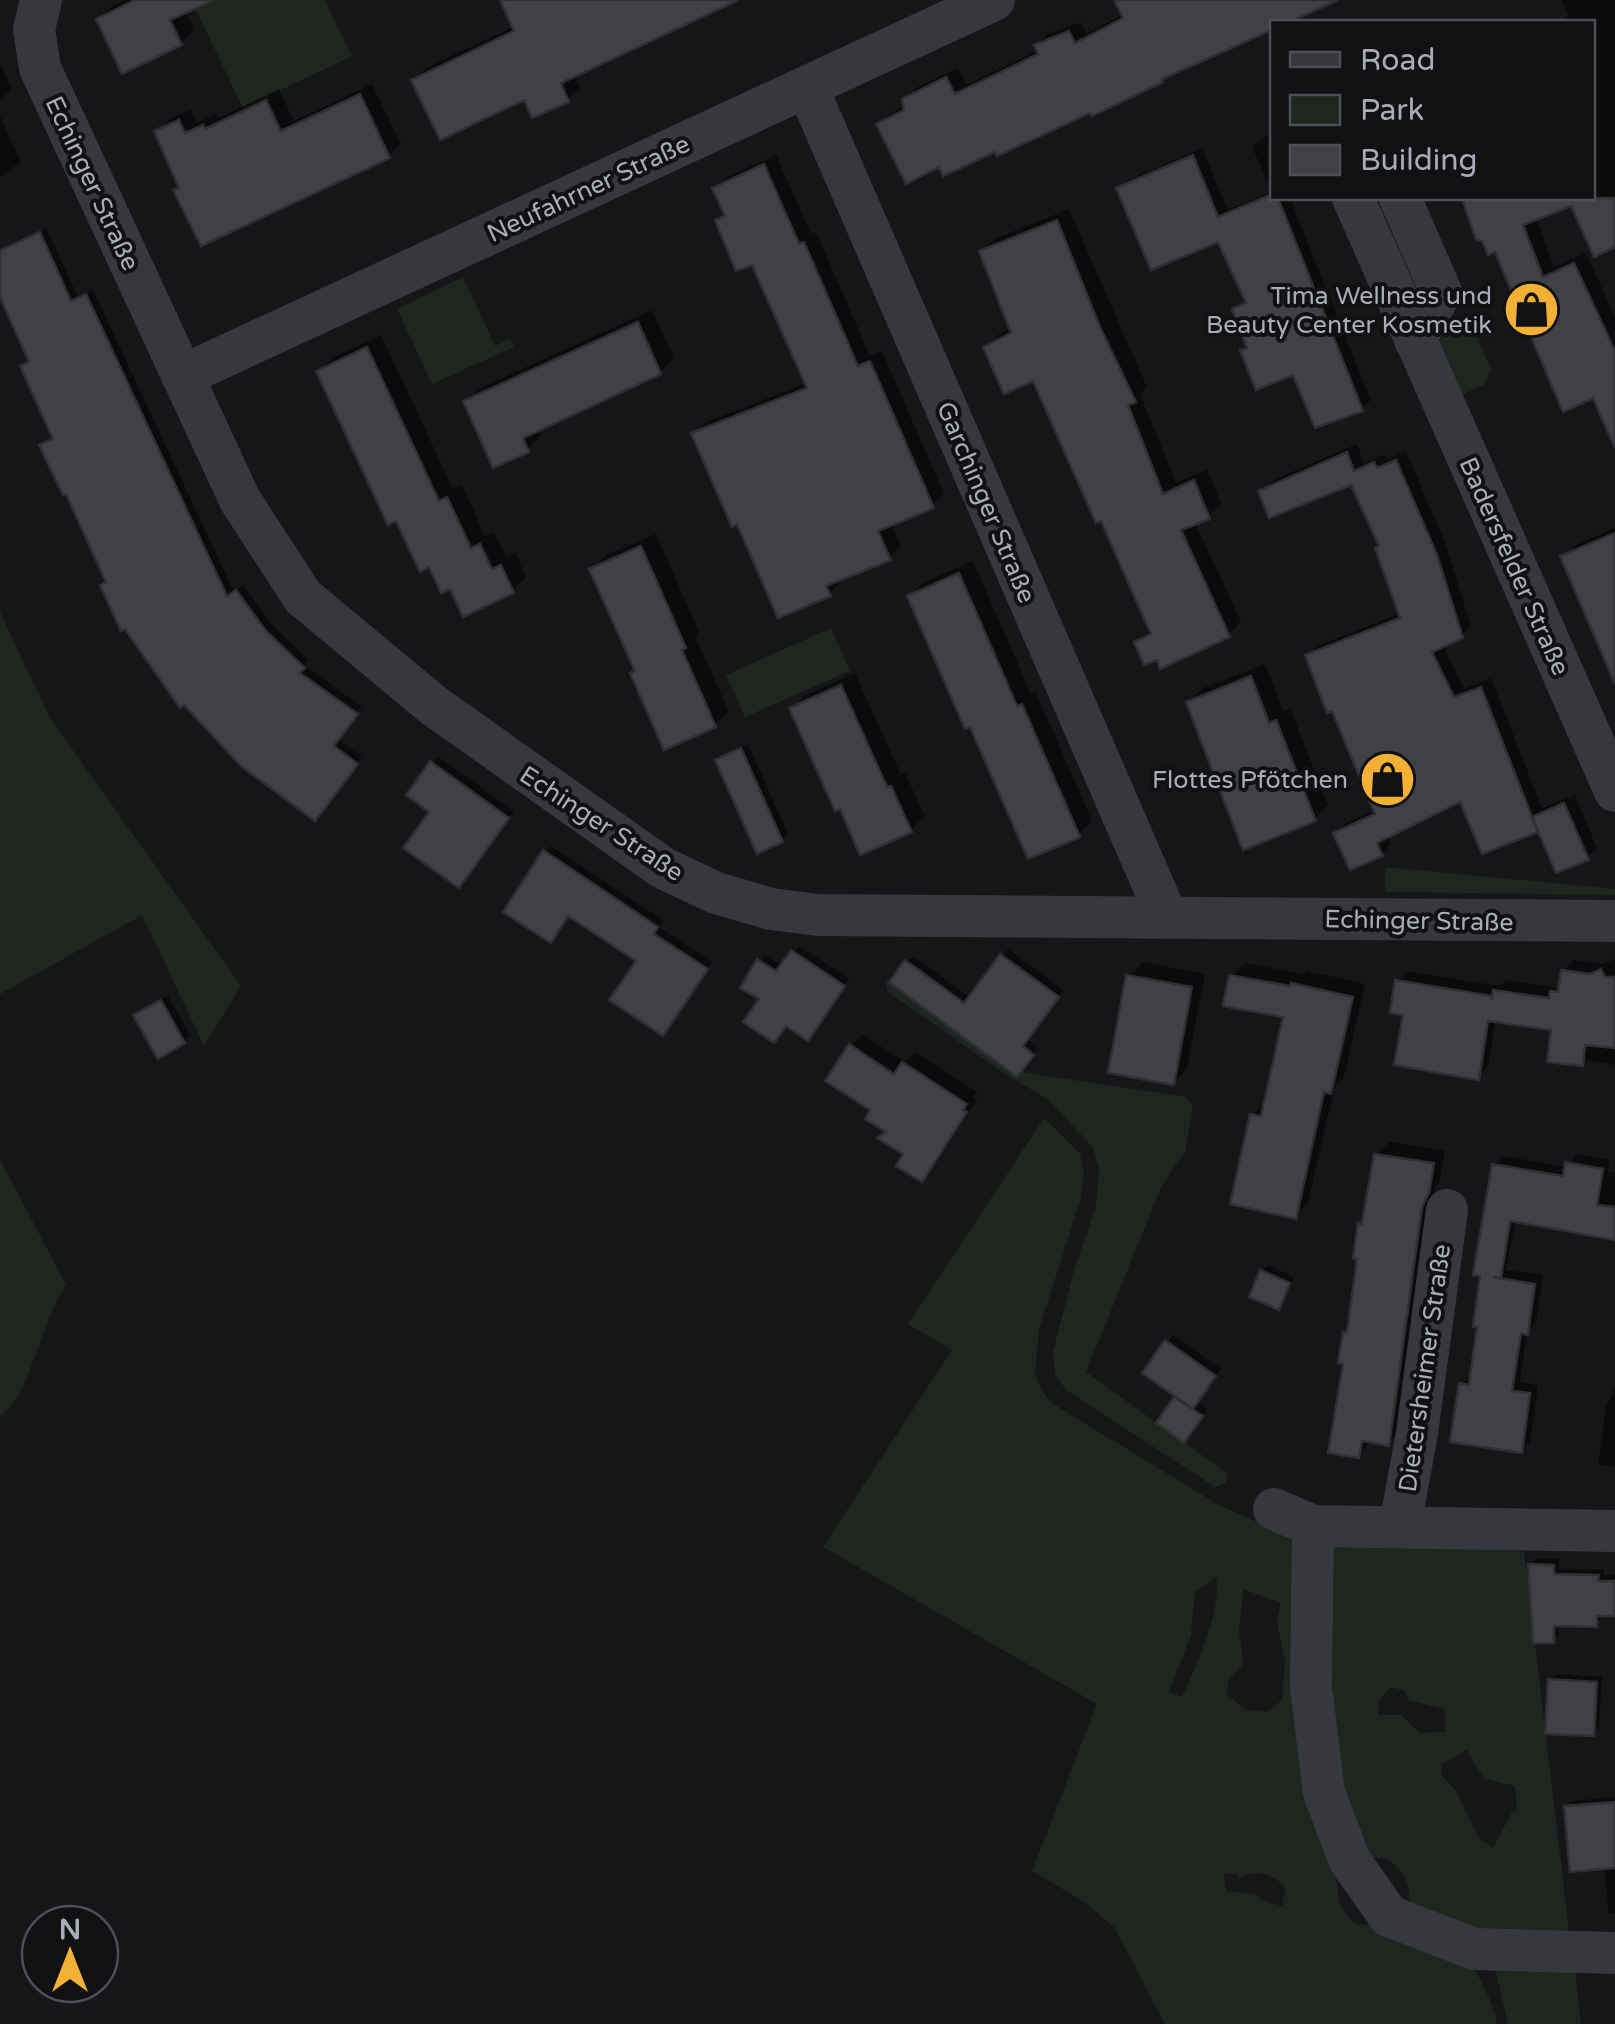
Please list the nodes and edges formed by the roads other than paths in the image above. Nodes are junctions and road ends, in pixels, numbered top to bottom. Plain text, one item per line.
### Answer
1 (41, 0) edge
2 (994, 0) edge
3 (807, 87) junction
4 (1355, 200) edge
5 (1401, 200) edge
6 (1415, 340) junction
7 (182, 376) junction
8 (1615, 791) edge
9 (1167, 917) junction
10 (1615, 922) edge
11 (1446, 1210) dead end
12 (1274, 1509) dead end
13 (1313, 1526) junction
14 (1400, 1526) junction
15 (1615, 1531) edge
16 (1615, 1952) edge

1 - 7 street, Echinger Straße
2 - 3 street, Neufahrner Straße
3 - 7 street, Neufahrner Straße
3 - 9 street, Garchinger Straße
4 - 6 street, Badersfelder Straße
5 - 6 street
6 - 8 street, Badersfelder Straße
7 - 9 street, Echinger Straße
9 - 10 street, Echinger Straße
11 - 14 street, Dietersheimer Straße
12 - 13 street, Dietersheimer Straße
13 - 14 street, Dietersheimer Straße
13 - 16 street
14 - 15 street, Dietersheimer Straße

